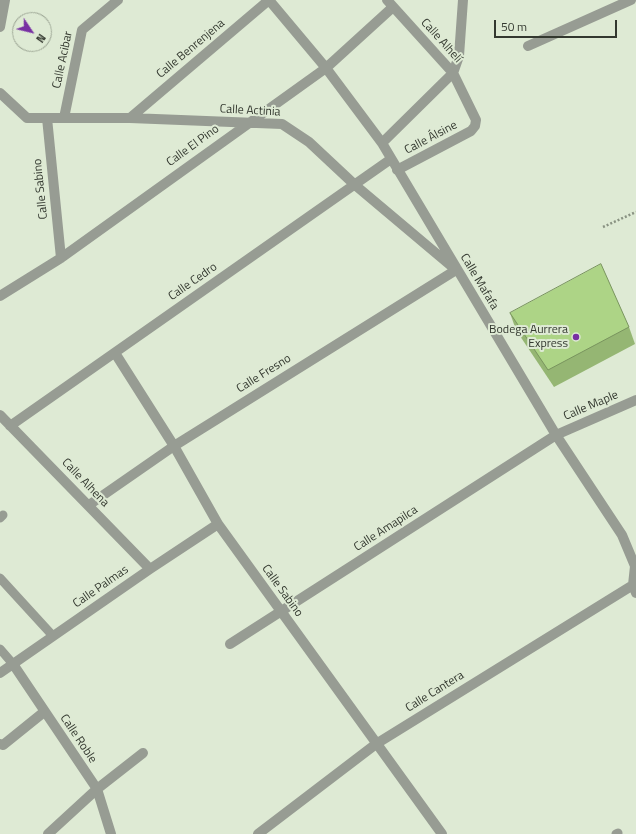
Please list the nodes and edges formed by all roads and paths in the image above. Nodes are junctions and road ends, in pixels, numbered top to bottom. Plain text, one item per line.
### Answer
1 (5, 0) edge
2 (118, 0) edge
3 (269, 0) edge
4 (463, 0) edge
5 (632, 0) edge
6 (390, 4) edge
7 (0, 27) edge
8 (528, 46) dead end
9 (326, 68) junction
10 (453, 73) junction
11 (0, 93) edge
12 (47, 118) junction
13 (64, 118) junction
14 (130, 118) junction
15 (246, 124) junction
16 (475, 126) joint
17 (382, 143) junction
18 (391, 159) junction
19 (398, 170) junction
20 (355, 185) junction
21 (636, 212) edge
22 (603, 227) dead end
23 (61, 258) junction
24 (456, 270) junction
25 (0, 296) edge
26 (114, 353) junction
27 (636, 400) edge
28 (0, 415) edge
29 (10, 426) junction
30 (556, 435) junction
31 (174, 446) junction
32 (89, 505) junction
33 (218, 524) junction
34 (636, 566) edge
35 (150, 569) junction
36 (0, 578) edge
37 (635, 589) edge
38 (281, 612) junction
39 (53, 636) junction
40 (230, 644) dead end
41 (0, 649) edge
42 (13, 664) junction
43 (0, 673) edge
44 (44, 712) junction
45 (0, 744) edge
46 (376, 744) junction
47 (143, 753) dead end
48 (97, 789) junction
49 (48, 834) edge
50 (111, 834) edge
51 (258, 834) edge
52 (442, 834) edge

1 - 7 street
2 - 13 street, Calle Acibar
3 - 9 street, Calle Mafafa
3 - 14 street, Calle Benrenjena
4 - 10 street
5 - 8 street
6 - 9 street, Calle El Pino
6 - 10 street, Calle Alhelí
9 - 15 street, Calle El Pino
9 - 17 street, Calle Mafafa
10 - 16 street, Calle Alhelí
10 - 17 street
11 - 12 street, Calle Actinia
12 - 13 street, Calle Actinia
12 - 23 street, Calle Sabino
13 - 14 street, Calle Actinia
14 - 15 street, Calle Actinia
15 - 20 street, Calle Actinia
15 - 23 street, Calle El Pino
16 - 19 street, Calle Álsine
17 - 18 street, Calle Mafafa
18 - 19 street, Calle Mafafa
18 - 20 street, Calle Cedro
19 - 24 street, Calle Mafafa
20 - 24 street, Calle Actinia
20 - 26 street, Calle Cedro
21 - 22 path
23 - 25 street, Calle El Pino
24 - 30 street, Calle Mafafa
24 - 31 street, Calle Fresno
26 - 29 street, Calle Cedro
26 - 31 street, Calle Sabino
27 - 30 street, Calle Maple
28 - 29 street, Calle Alhena
29 - 32 street, Calle Alhena
30 - 34 street, Calle Mafafa
30 - 38 street, Calle Amapilca
31 - 32 street, Calle Fresno
31 - 33 street, Calle Sabino
32 - 35 street, Calle Alhena
33 - 35 street, Calle Palmas
33 - 38 street, Calle Sabino
34 - 37 street, Calle Mafafa
35 - 39 street, Calle Palmas
36 - 39 lane
37 - 46 street, Calle Cantera
38 - 40 street, Calle Amapilca
38 - 46 street, Calle Sabino
39 - 42 street, Calle Palmas
41 - 42 lane
42 - 43 street, Calle Palmas
42 - 44 street, Calle Roble
44 - 45 street
44 - 48 street, Calle Roble
46 - 51 street, Calle Cantera
46 - 52 street, Calle Sabino
47 - 48 street
48 - 49 street
48 - 50 street, Calle Roble

